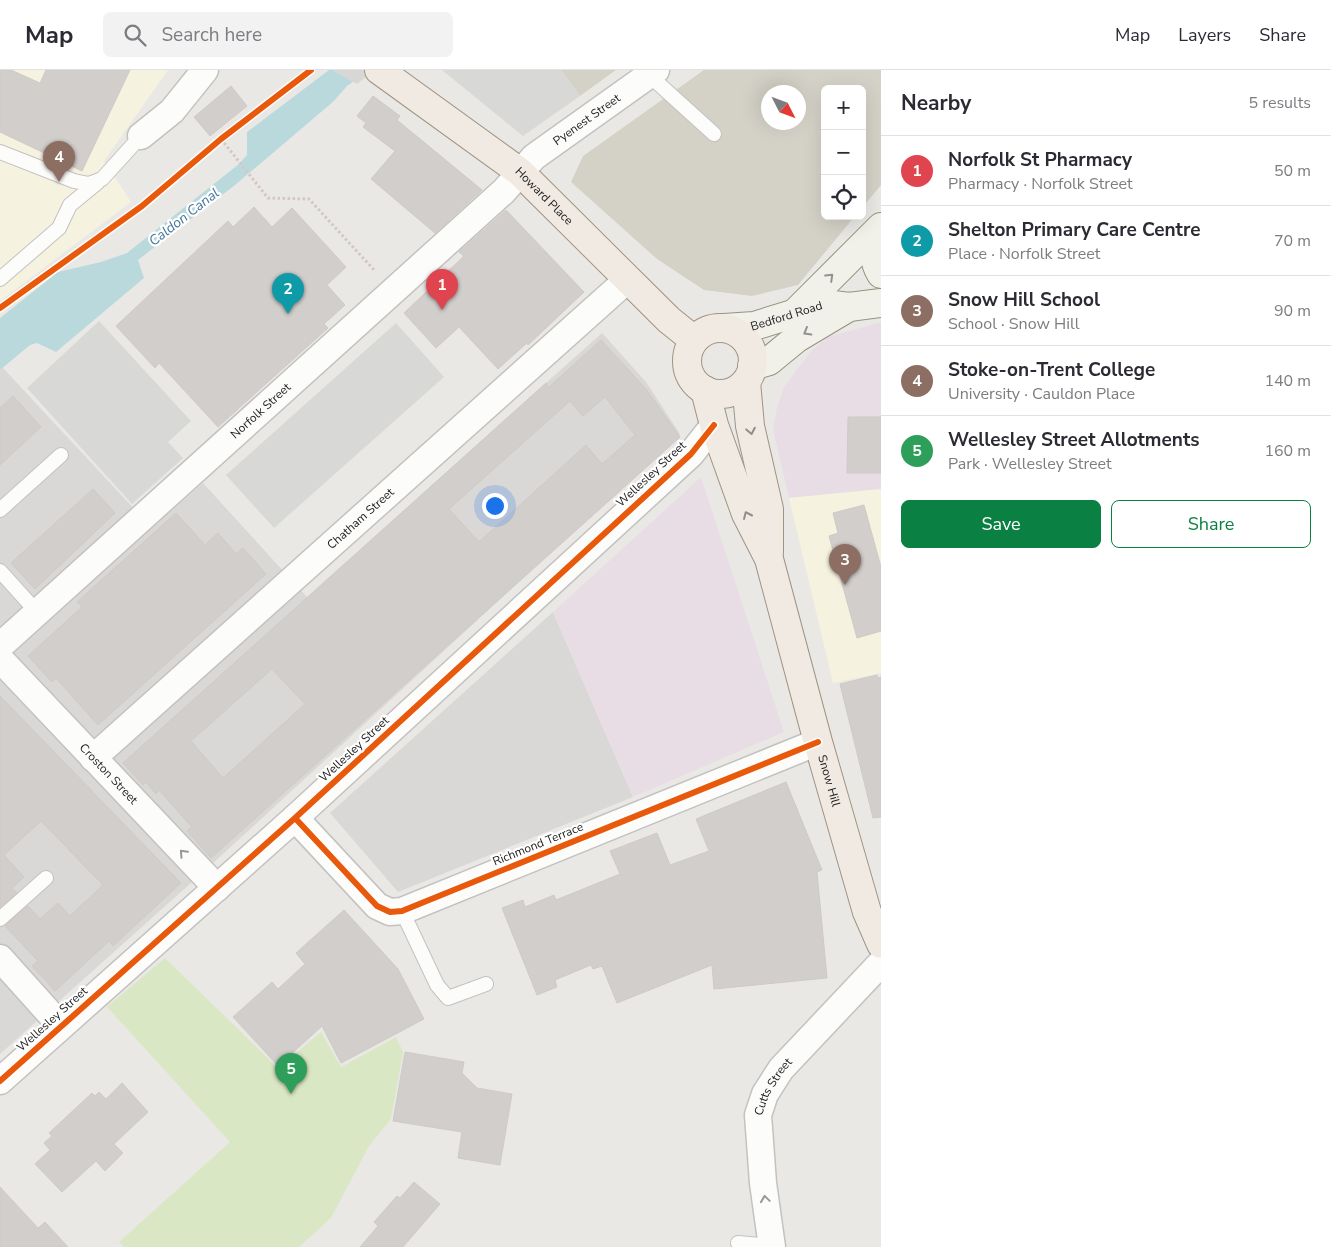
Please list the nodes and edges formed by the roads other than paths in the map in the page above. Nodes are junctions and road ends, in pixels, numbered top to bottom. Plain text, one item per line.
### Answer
1 (205, 70) edge
2 (379, 70) edge
3 (653, 73) edge
4 (714, 134) dead end
5 (141, 136) joint
6 (0, 152) edge
7 (520, 172) junction
8 (102, 179) junction
9 (881, 227) edge
10 (881, 238) edge
11 (881, 274) edge
12 (0, 279) edge
13 (627, 280) junction
14 (881, 303) edge
15 (849, 307) junction
16 (796, 312) junction
17 (724, 328) junction
18 (694, 340) junction
19 (749, 374) junction
20 (705, 390) junction
21 (714, 425) junction
22 (61, 455) dead end
23 (0, 510) edge
24 (769, 559) junction
25 (0, 571) edge
26 (37, 612) junction
27 (0, 646) edge
28 (0, 659) edge
29 (818, 742) junction
30 (93, 758) junction
31 (296, 818) junction
32 (46, 878) dead end
33 (216, 888) junction
34 (402, 911) junction
35 (0, 919) edge
36 (881, 944) edge
37 (0, 958) edge
38 (881, 963) edge
39 (486, 984) dead end
40 (61, 1026) junction
41 (0, 1080) edge
42 (738, 1243) dead end
43 (772, 1246) edge

1 - 5 street
2 - 7 main road, Howard Place
3 - 4 lane
3 - 7 street, Pyenest Street
5 - 8 lane
6 - 8 lane
7 - 13 main road, Howard Place
7 - 26 street, Norfolk Street
8 - 12 lane
16 -> 9 main road
10 - 11 main road
13 - 18 main road, Howard Place
13 - 30 street, Chatham Street
14 - 15 main road, Bedford Road
15 - 16 main road, Bedford Road
15 -> 19 main road, Bedford Road
16 - 17 main road, Bedford Road
17 - 18 main road
17 - 19 main road
18 - 20 main road
19 - 20 main road
19 -> 24 main road, Snow Hill
20 - 21 main road, Snow Hill
24 -> 21 main road, Snow Hill
21 - 31 street, Wellesley Street
22 - 23 lane
24 - 29 main road, Snow Hill
25 - 26 lane
26 - 27 street, Norfolk Street
28 - 30 street, Croston Street
29 - 34 street, Richmond Terrace
29 - 36 main road, Snow Hill
33 -> 30 street, Croston Street
31 - 33 street, Wellesley Street
31 - 34 street
32 - 35 lane
33 - 40 street, Wellesley Street
34 - 39 lane
37 - 40 street
43 -> 38 street, Cutts Street
40 - 41 street, Wellesley Street
42 - 43 lane

